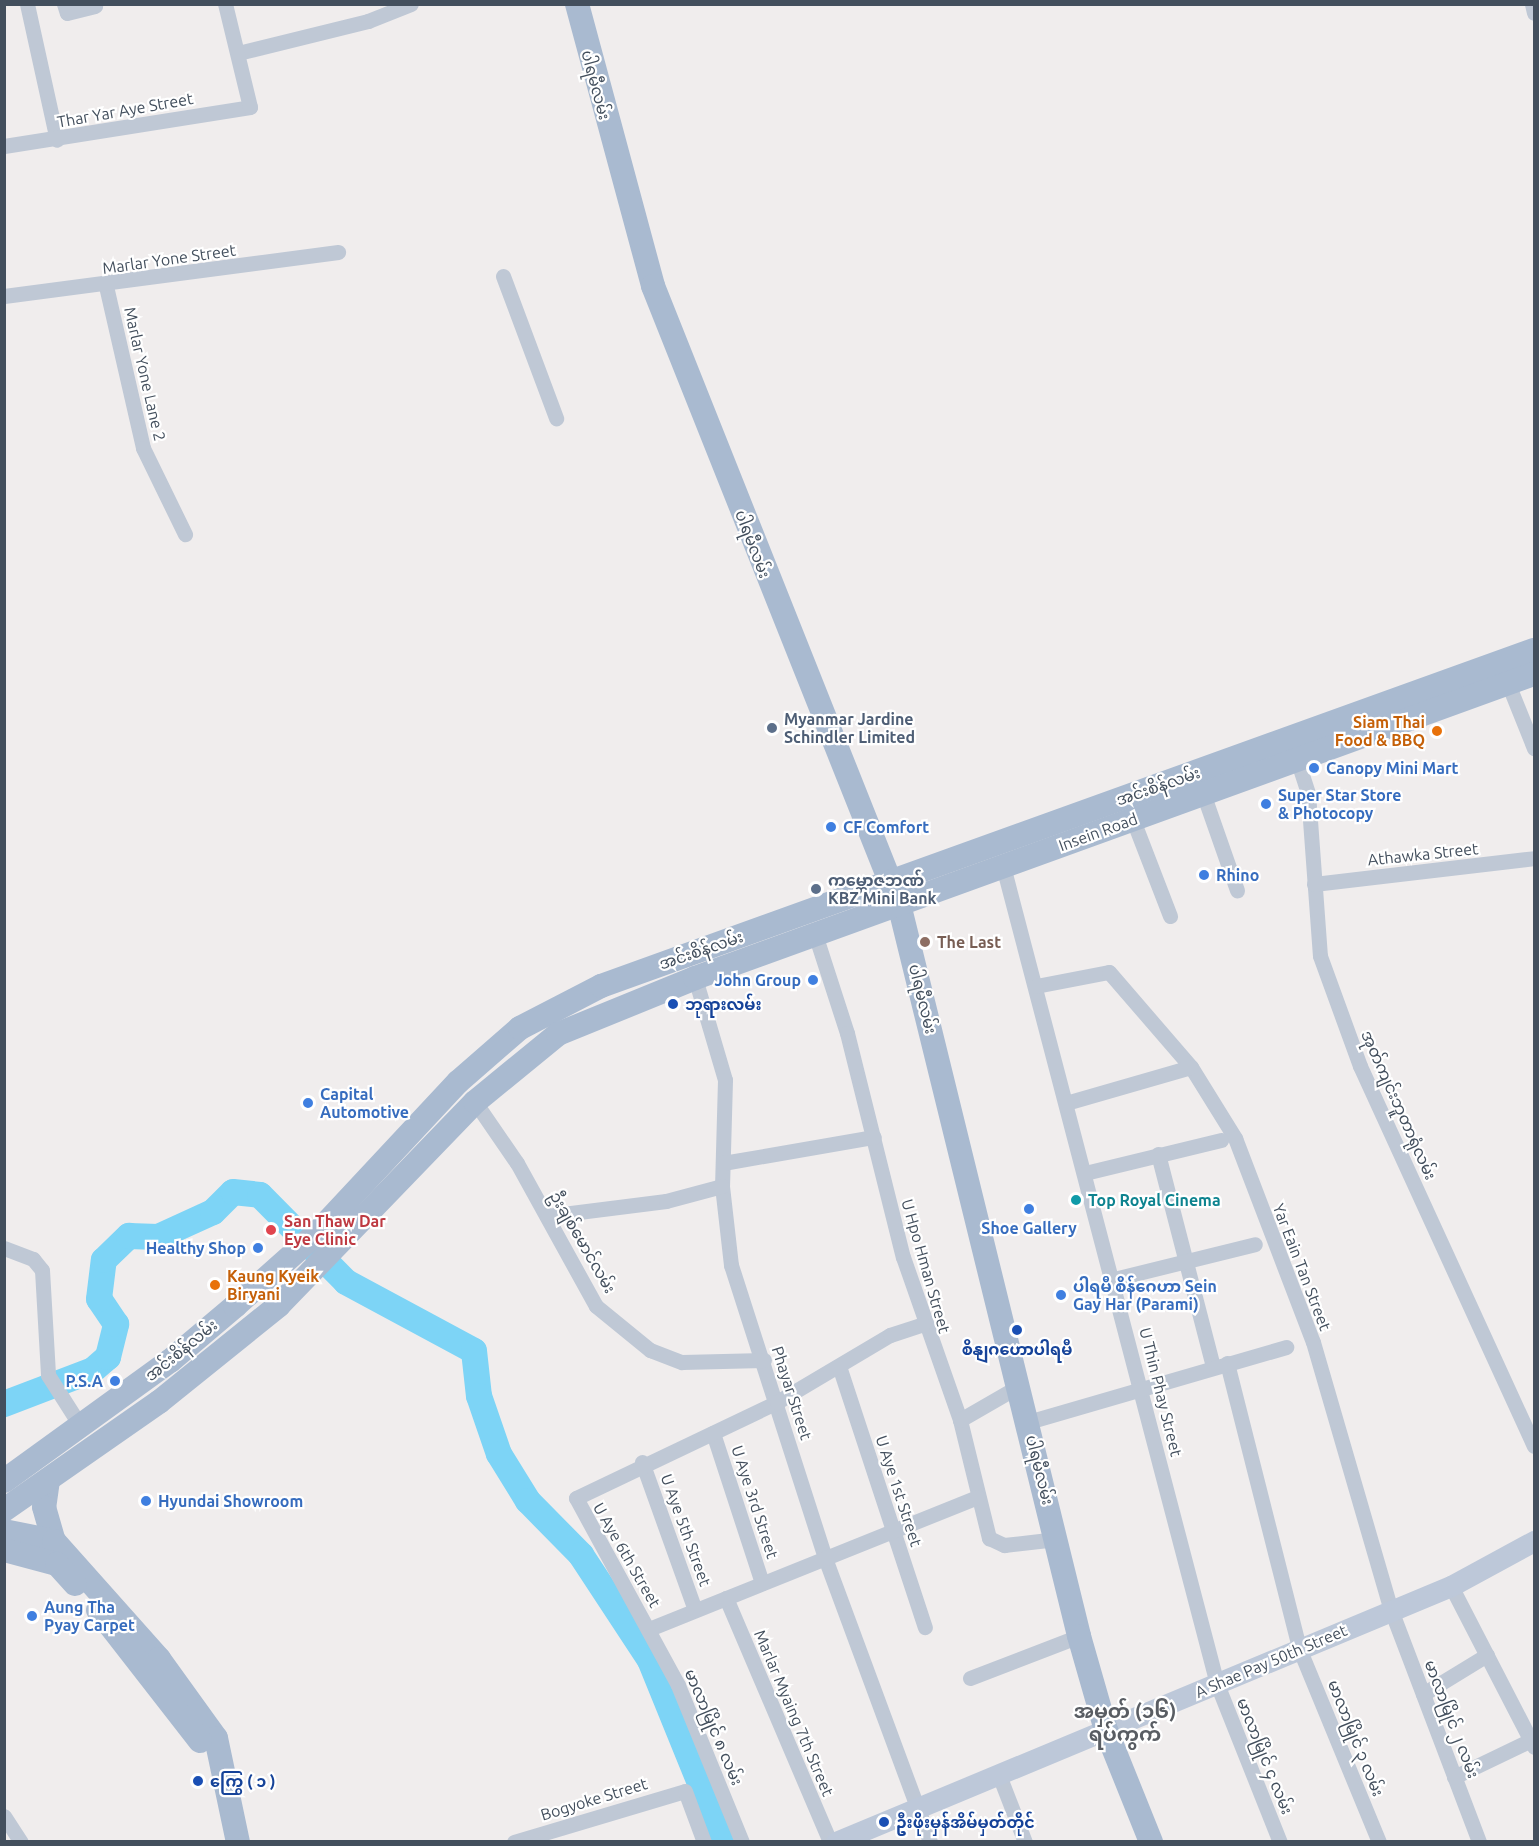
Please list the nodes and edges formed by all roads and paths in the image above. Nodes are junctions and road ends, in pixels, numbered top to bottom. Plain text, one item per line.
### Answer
1 (27, 4) edge
2 (64, 4) edge
3 (225, 4) edge
4 (411, 4) edge
5 (577, 4) edge
6 (1532, 4) edge
7 (95, 6) dead end
8 (1534, 13) edge
9 (238, 53) junction
10 (57, 140) junction
11 (4, 146) edge
12 (338, 252) dead end
13 (503, 276) dead end
14 (106, 286) junction
15 (4, 296) edge
16 (556, 418) dead end
17 (185, 534) dead end
18 (1534, 650) edge
19 (1504, 673) junction
20 (1534, 674) edge
21 (1534, 748) edge
22 (1294, 749) junction
23 (1204, 796) junction
24 (1133, 820) junction
25 (1534, 858) edge
26 (1003, 866) junction
27 (887, 882) junction
28 (1314, 884) junction
29 (1237, 890) dead end
30 (898, 904) junction
31 (1170, 916) dead end
32 (815, 934) junction
33 (695, 978) junction
34 (1036, 986) junction
35 (1191, 1067) junction
36 (475, 1102) junction
37 (1066, 1103) junction
38 (427, 1116) junction
39 (446, 1134) junction
40 (874, 1137) junction
41 (1221, 1140) dead end
42 (1158, 1154) junction
43 (723, 1163) junction
44 (1085, 1173) junction
45 (722, 1186) junction
46 (547, 1216) junction
47 (1255, 1244) dead end
48 (4, 1248) edge
49 (1189, 1264) junction
50 (1114, 1279) junction
51 (923, 1324) junction
52 (1286, 1347) dead end
53 (764, 1360) junction
54 (1220, 1365) junction
55 (839, 1366) junction
56 (1019, 1386) junction
57 (1141, 1389) junction
58 (777, 1402) junction
59 (960, 1420) junction
60 (1028, 1422) junction
61 (81, 1427) junction
62 (713, 1433) junction
63 (1534, 1446) edge
64 (642, 1462) junction
65 (48, 1480) junction
66 (4, 1481) edge
67 (977, 1497) junction
68 (4, 1510) edge
69 (893, 1530) junction
70 (4, 1531) edge
71 (1057, 1539) junction
72 (54, 1541) junction
73 (1534, 1541) edge
74 (4, 1550) edge
75 (825, 1558) junction
76 (762, 1583) junction
77 (1451, 1586) junction
78 (726, 1598) junction
79 (695, 1610) junction
80 (1391, 1610) junction
81 (925, 1627) dead end
82 (649, 1629) junction
83 (1079, 1636) junction
84 (1299, 1648) junction
85 (1487, 1655) junction
86 (970, 1678) dead end
87 (1218, 1684) junction
88 (1423, 1694) junction
89 (1106, 1730) junction
90 (1533, 1744) edge
91 (999, 1775) junction
92 (1454, 1777) junction
93 (917, 1808) junction
94 (4, 1816) edge
95 (21, 1842) edge
96 (225, 1842) edge
97 (238, 1842) edge
98 (514, 1842) edge
99 (704, 1842) edge
100 (742, 1842) edge
101 (830, 1842) edge
102 (836, 1842) edge
103 (930, 1842) edge
104 (1025, 1842) edge
105 (1151, 1842) edge
106 (1280, 1842) edge
107 (1379, 1842) edge
108 (1479, 1842) edge

1 - 10 street
2 - 7 street
3 - 9 street
4 - 9 street
5 - 27 main road, ပါရမီလမ်း
6 - 8 street
9 - 10 street, Thar Yar Aye Street
10 - 11 street, Thar Yar Aye Street
12 - 14 street, Marlar Yone Street
13 - 16 street
14 - 15 street, Marlar Yone Street
14 - 17 street, Marlar Yone Lane 2
18 - 19 main road, အင်းစိန်လမ်း
19 - 20 main road, အင်းစိန်လမ်း
19 - 21 street
19 - 22 main road, အင်းစိန်လမ်း
22 - 23 main road, Insein Road
22 - 27 main road, အင်းစိန်လမ်း
22 - 28 street, အုတ်ကျင်းဘူတာရုံလမ်း
23 - 24 main road, Insein Road
23 - 29 street
24 - 26 main road, Insein Road
24 - 31 street
25 - 28 street, Athawka Street
26 - 30 main road, Insein Road
26 - 34 street, U Thin Phay Street
27 - 30 main road, ပါရမီလမ်း
27 - 38 main road, အင်းစိန်လမ်း
28 - 63 street, အုတ်ကျင်းဘူတာရုံလမ်း
30 - 32 main road, အင်းစိန်လမ်း
30 - 56 main road, ပါရမီလမ်း
32 - 33 main road, အင်းစိန်လမ်း
32 - 40 street, U Hpo Hman Street
33 - 36 main road, အင်းစိန်လမ်း
33 - 43 street, Phayar Street
34 - 35 street, Yar Eain Tan Street
34 - 37 street, U Thin Phay Street
35 - 37 street
35 - 80 street, Yar Eain Tan Street
36 - 39 main road, အင်းစိန်လမ်း
36 - 46 street, ဦးချစ်မောင်လမ်း
37 - 44 street, U Thin Phay Street
38 - 39 main road
38 - 61 main road, အင်းစိန်လမ်း
39 - 65 main road, အင်းစိန်လမ်း
40 - 43 street
40 - 51 street, U Hpo Hman Street
41 - 42 street
42 - 44 street
42 - 49 street, မာလာမြိုင် ၃ လမ်း
43 - 45 street, Phayar Street
44 - 50 street, U Thin Phay Street
45 - 46 street
45 - 53 street, Phayar Street
46 - 53 street, ဦးချစ်မောင်လမ်း
47 - 49 street
48 - 61 street
49 - 50 street
49 - 54 street, မာလာမြိုင် ၃ လမ်း
50 - 57 street, U Thin Phay Street
51 - 55 street
51 - 59 street, U Hpo Hman Street
52 - 54 street
53 - 58 street, Phayar Street
54 - 57 street
54 - 84 street, မာလာမြိုင် ၃ လမ်း
55 - 58 street
55 - 69 street, U Aye 1st Street
56 - 59 street
56 - 60 main road, ပါရမီလမ်း
57 - 60 street
57 - 87 street, U Thin Phay Street
58 - 62 street
58 - 75 street, Phayar Street
59 - 67 street, U Hpo Hman Street
60 - 71 main road, ပါရမီလမ်း
61 - 66 main road, အင်းစိန်လမ်း
62 - 64 street
62 - 76 street, U Aye 3rd Street
64 - 79 street, U Aye 5th Street
64 - 82 street, U Aye 6th Street
65 - 68 main road, အင်းစိန်လမ်း
65 - 72 main road
67 - 69 street
67 - 71 street, U Hpo Hman Street
69 - 75 street
69 - 81 street, U Aye 1st Street
70 - 72 main road
71 - 83 main road, ပါရမီလမ်း
72 - 97 main road
73 - 77 street, A Shae Pay 50th Street
74 - 96 main road
75 - 76 street
75 - 93 street, Phayar Street
76 - 78 street
77 - 80 street, A Shae Pay 50th Street
77 - 85 street
78 - 79 street
78 - 101 street, Marlar Myaing 7th Street
79 - 82 street
80 - 84 street, A Shae Pay 50th Street
80 - 88 street, မာလာမြိုင် ၂ လမ်း
82 - 100 street, မာလာမြိုင် ၈ လမ်း
83 - 86 street
83 - 89 main road, ပါရမီလမ်း
84 - 87 street, A Shae Pay 50th Street
84 - 107 street, မာလာမြိုင် ၃ လမ်း
85 - 88 street
85 - 90 street
87 - 89 street, A Shae Pay 50th Street
87 - 106 street, မာလာမြိုင် ၄ လမ်း
88 - 92 street, မာလာမြိုင် ၂ လမ်း
89 - 91 street, A Shae Pay 50th Street
89 - 105 main road, ပါရမီလမ်း
90 - 92 street
91 - 93 street, A Shae Pay 50th Street
91 - 104 street
92 - 108 street, မာလာမြိုင် ၂ လမ်း
93 - 102 street, A Shae Pay 50th Street
93 - 103 street, Phayar Street
94 - 95 street
98 - 99 street, Bogyoke Street

